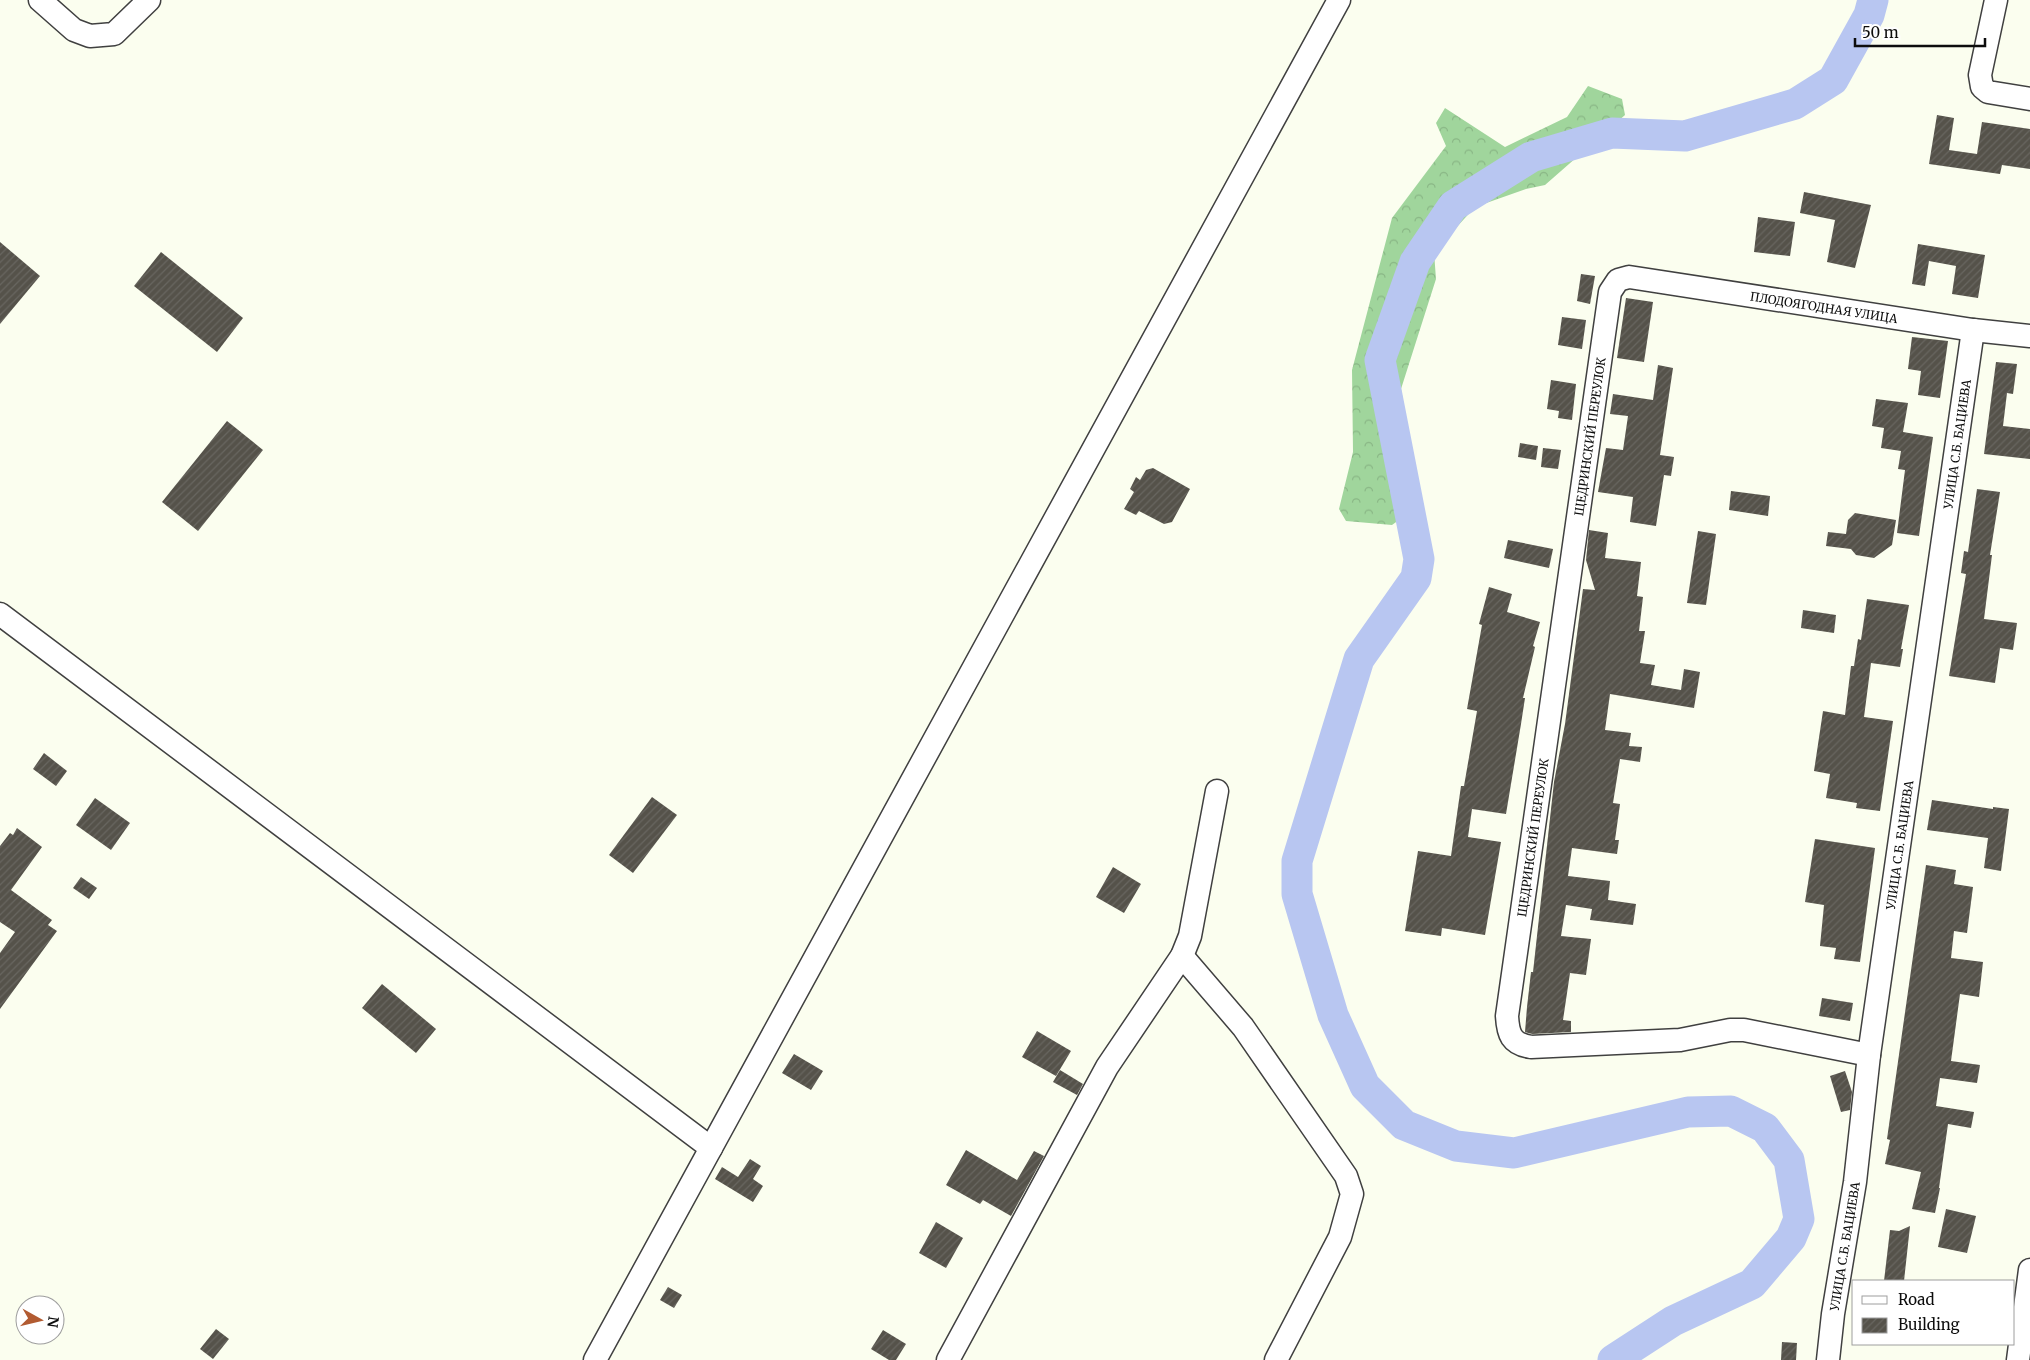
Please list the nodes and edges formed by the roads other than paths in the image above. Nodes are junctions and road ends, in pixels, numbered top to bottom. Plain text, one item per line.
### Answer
1 (40, 0) edge
2 (148, 0) edge
3 (1339, 0) edge
4 (1996, 0) edge
5 (2030, 99) edge
6 (1618, 280) joint
7 (1973, 330) junction
8 (2030, 336) edge
9 (0, 614) edge
10 (1217, 791) dead end
11 (1182, 956) junction
12 (1868, 1055) junction
13 (711, 1148) junction
14 (2030, 1270) edge
15 (595, 1360) edge
16 (948, 1360) edge
17 (1276, 1360) edge
18 (1828, 1360) edge
19 (2018, 1360) edge

1 - 2 street
3 - 13 street
4 - 5 street
6 - 7 street, ПЛОДОЯГОДНАЯ УЛИЦА
6 - 12 street, ЩЕДРИНСКИЙ ПЕРЕУЛОК
7 - 8 street, ПЛОДОЯГОДНАЯ УЛИЦА
7 - 12 street, УЛИЦА С.Б. БАЦИЕВА
9 - 13 street
10 - 11 street
11 - 16 street
11 - 17 street
12 - 18 street, УЛИЦА С.Б. БАЦИЕВА
13 - 15 street
14 - 19 street

